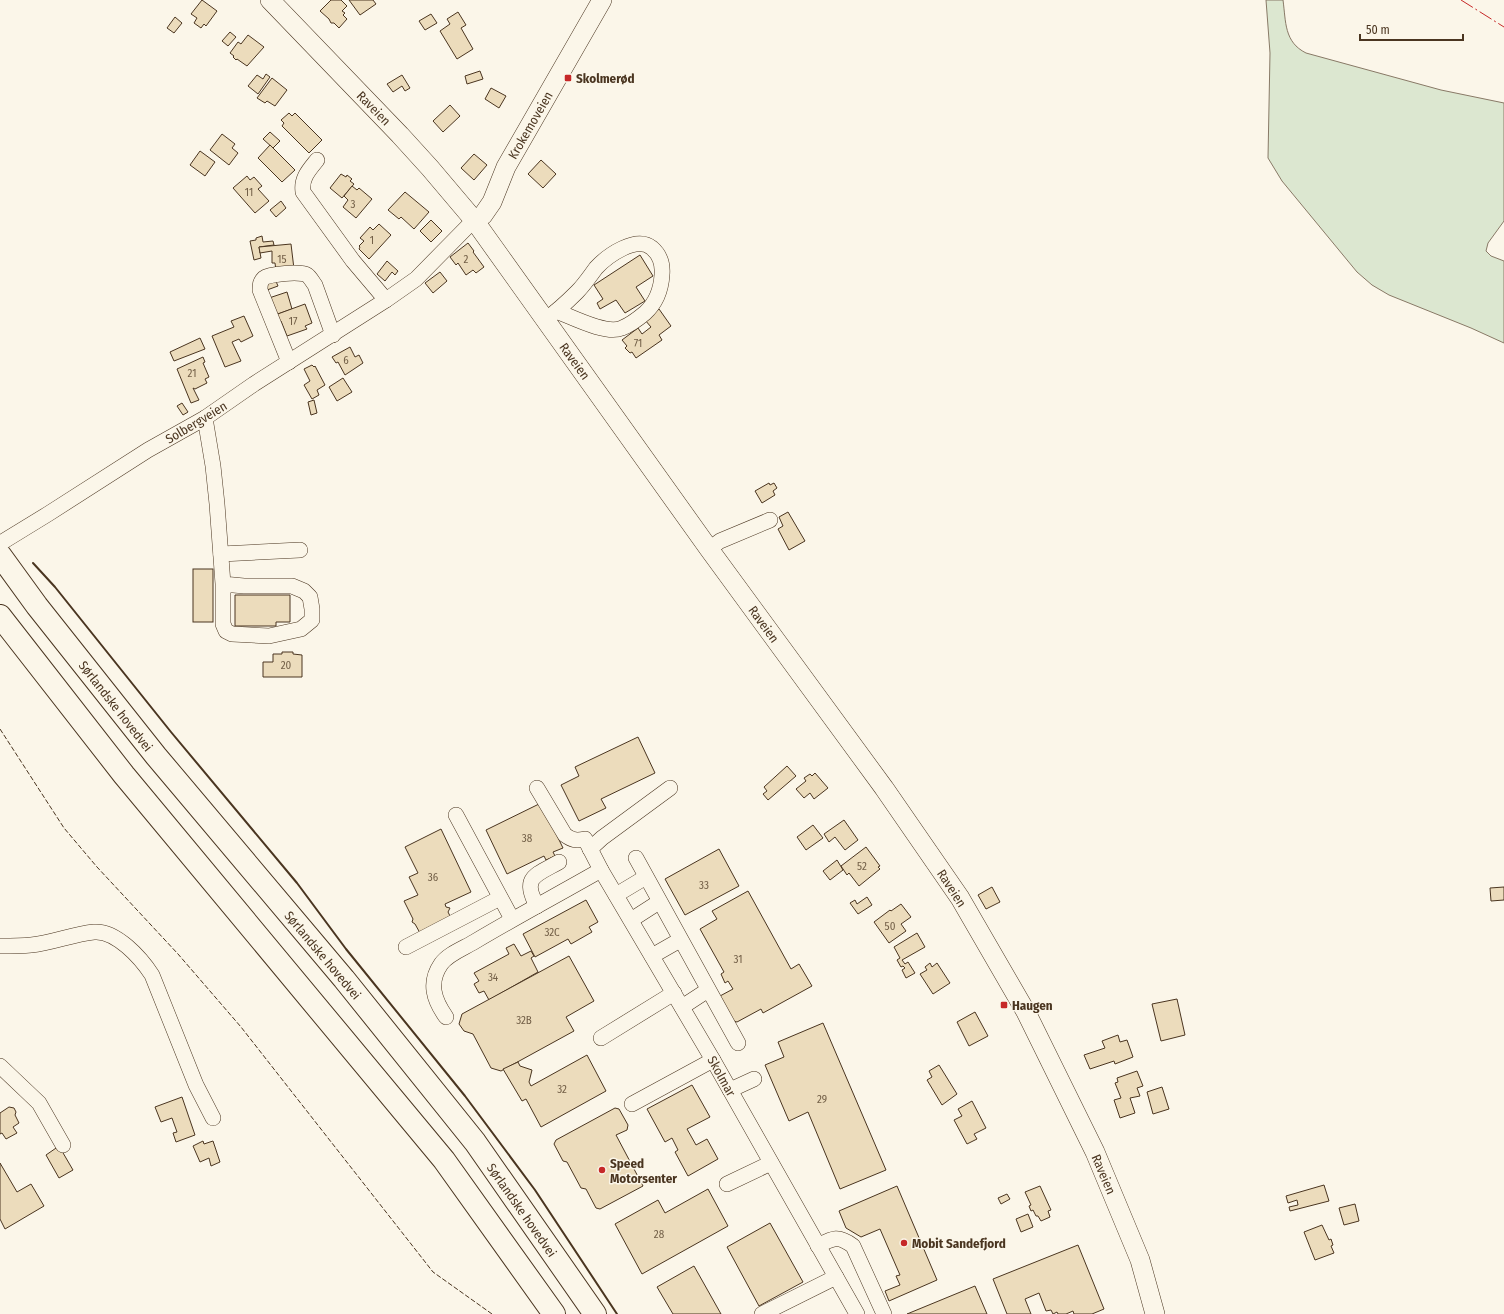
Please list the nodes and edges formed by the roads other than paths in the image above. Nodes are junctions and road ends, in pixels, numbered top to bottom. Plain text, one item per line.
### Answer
1 (270, 0) edge
2 (602, 0) edge
3 (317, 160) dead end
4 (474, 220) junction
5 (386, 300) junction
6 (550, 316) junction
7 (333, 335) junction
8 (289, 362) junction
9 (205, 418) junction
10 (770, 520) dead end
11 (2, 548) edge
12 (709, 549) junction
13 (300, 550) dead end
14 (221, 554) junction
15 (223, 584) junction
16 (0, 616) edge
17 (537, 788) dead end
18 (670, 788) dead end
19 (456, 815) dead end
20 (587, 844) junction
21 (636, 858) dead end
22 (559, 862) dead end
23 (601, 870) junction
24 (646, 877) junction
25 (616, 895) junction
26 (500, 898) junction
27 (659, 902) junction
28 (537, 906) junction
29 (512, 919) junction
30 (630, 920) junction
31 (680, 940) junction
32 (0, 946) edge
33 (406, 947) dead end
34 (652, 956) junction
35 (708, 990) junction
36 (674, 993) junction
37 (682, 1007) junction
38 (446, 1017) dead end
39 (601, 1038) dead end
40 (738, 1043) dead end
41 (713, 1060) junction
42 (0, 1066) edge
43 (754, 1079) dead end
44 (730, 1090) junction
45 (632, 1104) dead end
46 (213, 1118) dead end
47 (63, 1145) dead end
48 (771, 1163) junction
49 (728, 1184) dead end
50 (818, 1246) junction
51 (836, 1276) junction
52 (875, 1296) junction
53 (856, 1312) edge
54 (554, 1314) edge
55 (595, 1314) edge
56 (762, 1314) edge
57 (884, 1314) edge
58 (1155, 1314) edge

1 - 4 main road, Raveien
2 - 4 main road, Krokemoveien
3 - 5 street
4 - 5 street, Solbergveien
4 - 6 main road, Raveien
5 - 7 street, Solbergveien
6 - 6 street
6 - 12 main road, Raveien
7 - 8 street, Solbergveien
7 - 8 street
8 - 9 street, Solbergveien
9 - 11 street, Solbergveien
9 - 14 street
10 - 12 street
11 - 55 highway, Sørlandske hovedvei
12 - 58 main road, Raveien
13 - 14 street
14 - 15 street
15 - 15 street
16 - 54 highway
17 - 20 street
18 - 20 street
19 - 26 street
20 - 23 street, Skolmar
21 - 24 street
22 - 28 street
23 - 25 street, Skolmar
23 - 28 street
24 - 25 street
24 - 27 street
25 - 30 street, Skolmar
26 - 29 street
26 - 33 street
27 - 30 street
27 - 31 street
28 - 29 street
29 - 38 street
30 - 34 street, Skolmar
31 - 34 street
31 - 35 street
32 - 46 street
34 - 36 street, Skolmar
35 - 37 street
35 - 40 street
36 - 37 street, Skolmar
36 - 39 street
37 - 41 street, Skolmar
41 - 44 street, Skolmar
41 - 45 street
42 - 47 street
43 - 44 street
44 - 48 street, Skolmar
48 - 49 street
48 - 50 street, Skolmar
50 - 51 street, Skolmar
50 - 52 street
51 - 53 street, Skolmar
51 - 56 street
52 - 53 street
52 - 57 street

